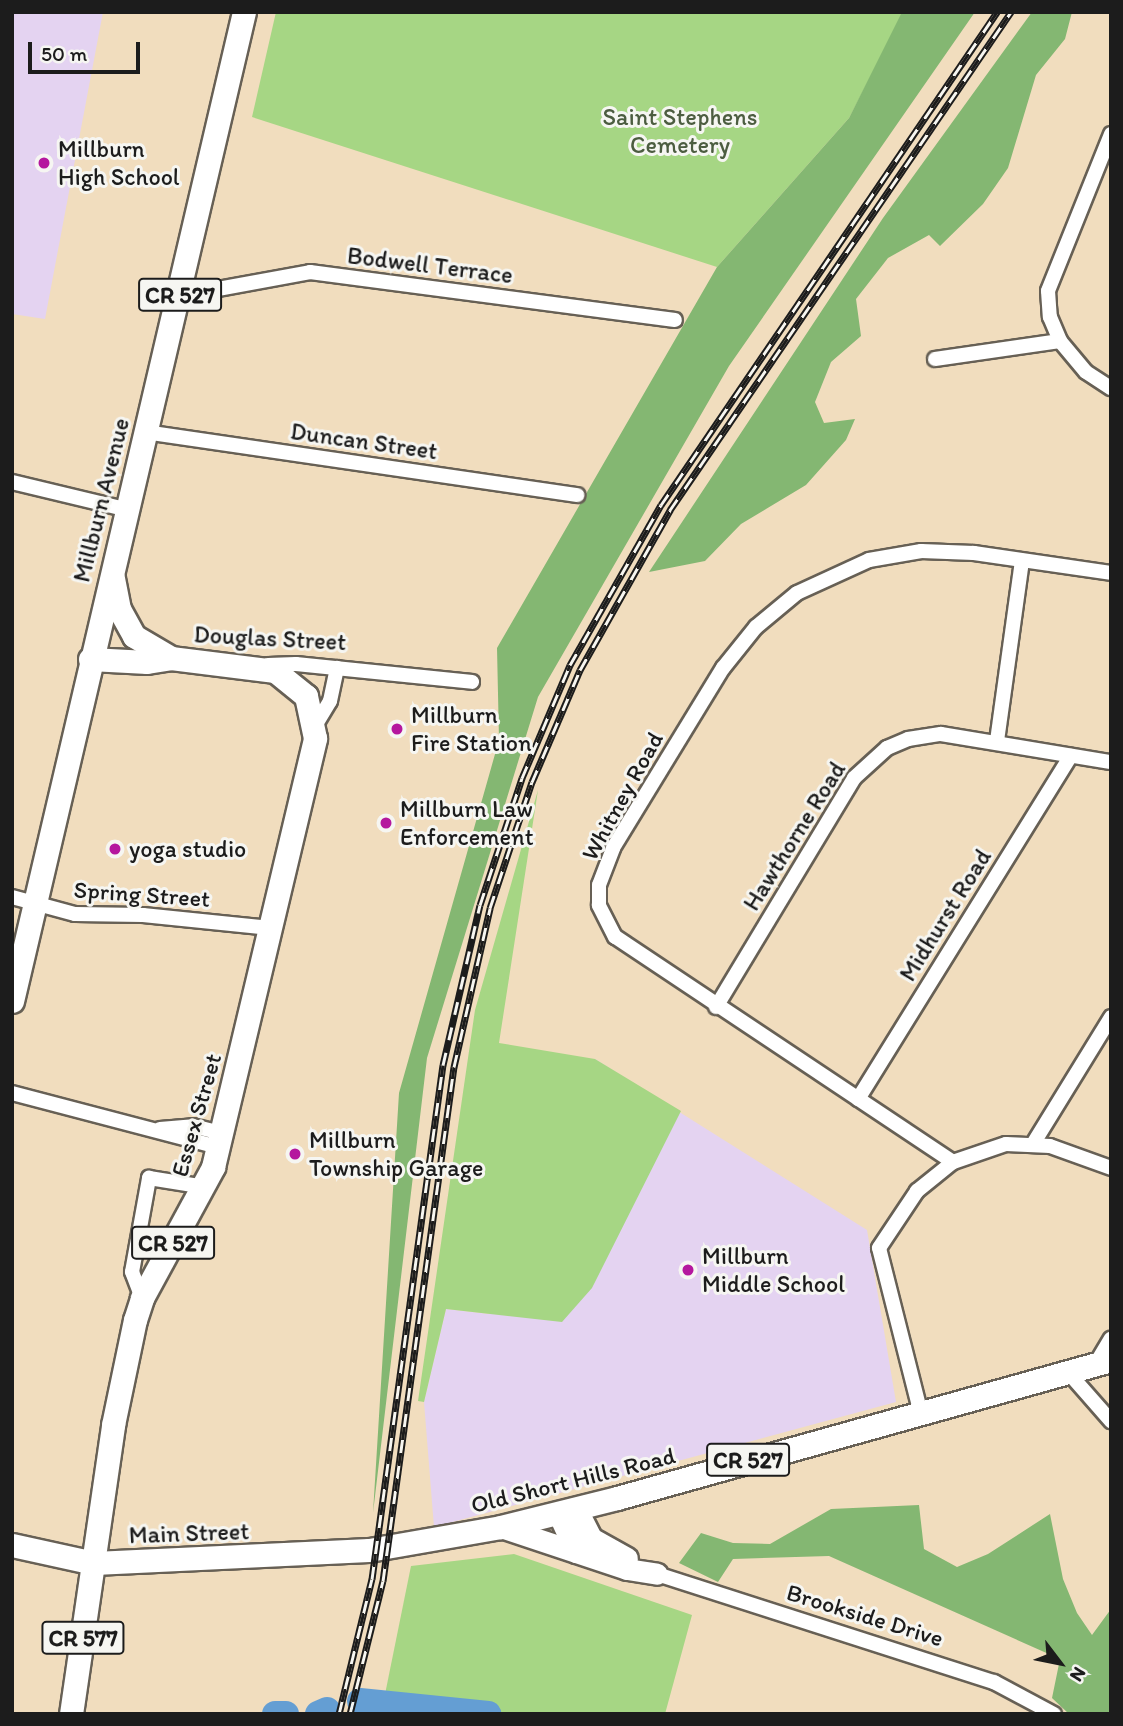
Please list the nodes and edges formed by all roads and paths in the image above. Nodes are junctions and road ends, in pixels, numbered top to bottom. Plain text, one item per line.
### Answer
1 (244, 12) edge
2 (1111, 134) edge
3 (181, 291) junction
4 (675, 320) dead end
5 (1060, 341) junction
6 (935, 359) dead end
7 (1111, 388) edge
8 (145, 432) junction
9 (12, 482) edge
10 (577, 495) dead end
11 (129, 509) junction
12 (1022, 561) junction
13 (1111, 573) edge
14 (113, 577) junction
15 (171, 658) junction
16 (90, 659) junction
17 (254, 666) junction
18 (337, 668) junction
19 (472, 682) dead end
20 (315, 726) junction
21 (997, 741) junction
22 (1071, 756) junction
23 (1111, 762) edge
24 (12, 897) edge
25 (35, 903) junction
26 (270, 928) junction
27 (12, 1001) edge
28 (716, 1007) junction
29 (1111, 1017) edge
30 (12, 1093) edge
31 (858, 1099) junction
32 (220, 1140) junction
33 (1033, 1144) junction
34 (953, 1161) junction
35 (1111, 1168) edge
36 (205, 1188) junction
37 (142, 1298) junction
38 (1111, 1338) edge
39 (1103, 1363) edge
40 (1067, 1371) junction
41 (920, 1410) junction
42 (1111, 1421) edge
43 (567, 1510) junction
44 (501, 1527) junction
45 (12, 1545) edge
46 (369, 1550) joint
47 (576, 1552) junction
48 (94, 1563) junction
49 (657, 1574) junction
50 (71, 1714) edge
51 (1054, 1714) edge

1 - 3 main road, Millburn Avenue / CR 527
2 - 5 street
3 - 4 street, Bodwell Terrace
3 - 8 main road, Millburn Avenue / CR 527
5 - 6 street
5 - 7 street
8 - 10 street, Duncan Street
8 - 11 main road, Millburn Avenue / CR 527
9 - 11 street
11 - 14 main road, Millburn Avenue / CR 527
12 - 13 street, Whitney Road
12 - 21 street
12 - 28 street, Whitney Road
14 - 15 main road, Douglas Street / CR 527
14 - 16 main road, Millburn Avenue / CR 527
15 - 16 main road
15 - 17 main road, Douglas Street / CR 527
16 - 25 main road, Millburn Avenue / CR 527
17 - 18 street, Douglas Street
17 - 20 main road, CR 527
18 - 19 street, Douglas Street
18 - 20 street, Essex Street
20 - 26 main road, Essex Street / CR 527
21 - 22 street, Hawthorne Road
21 - 28 street, Hawthorne Road
22 - 23 street, Hawthorne Road
22 - 31 street, Midhurst Road
24 - 25 street, Spring Street
25 - 26 street, Spring Street
25 - 27 main road, Millburn Avenue / CR 527
26 - 32 main road, Essex Street / CR 527
28 - 31 street, Whitney Road
29 - 33 street
30 - 32 street
31 - 34 street, Whitney Road
32 - 36 main road, Essex Street / CR 527
33 - 34 street
33 - 35 street
34 - 41 street
36 - 37 main road, Essex Street / CR 527
36 - 37 street
37 - 48 main road, Essex Street / CR 527
38 - 39 street
39 - 40 main road, Old Short Hills Road / CR 527
40 - 41 main road, Old Short Hills Road / CR 527
40 - 42 street
41 - 43 main road, Old Short Hills Road / CR 527
43 - 44 main road, Old Short Hills Road / CR 527
43 - 47 main road
43 - 49 main road, Brookside Drive
44 - 46 main road, Old Short Hills Road / CR 527
44 - 47 main road, Brookside Drive
45 - 48 main road, Main Street / CR 527
46 - 48 main road, Main Street / CR 527
47 - 49 main road, Brookside Drive
48 - 50 main road, Essex Street / CR 577
49 - 51 street, Brookside Drive

